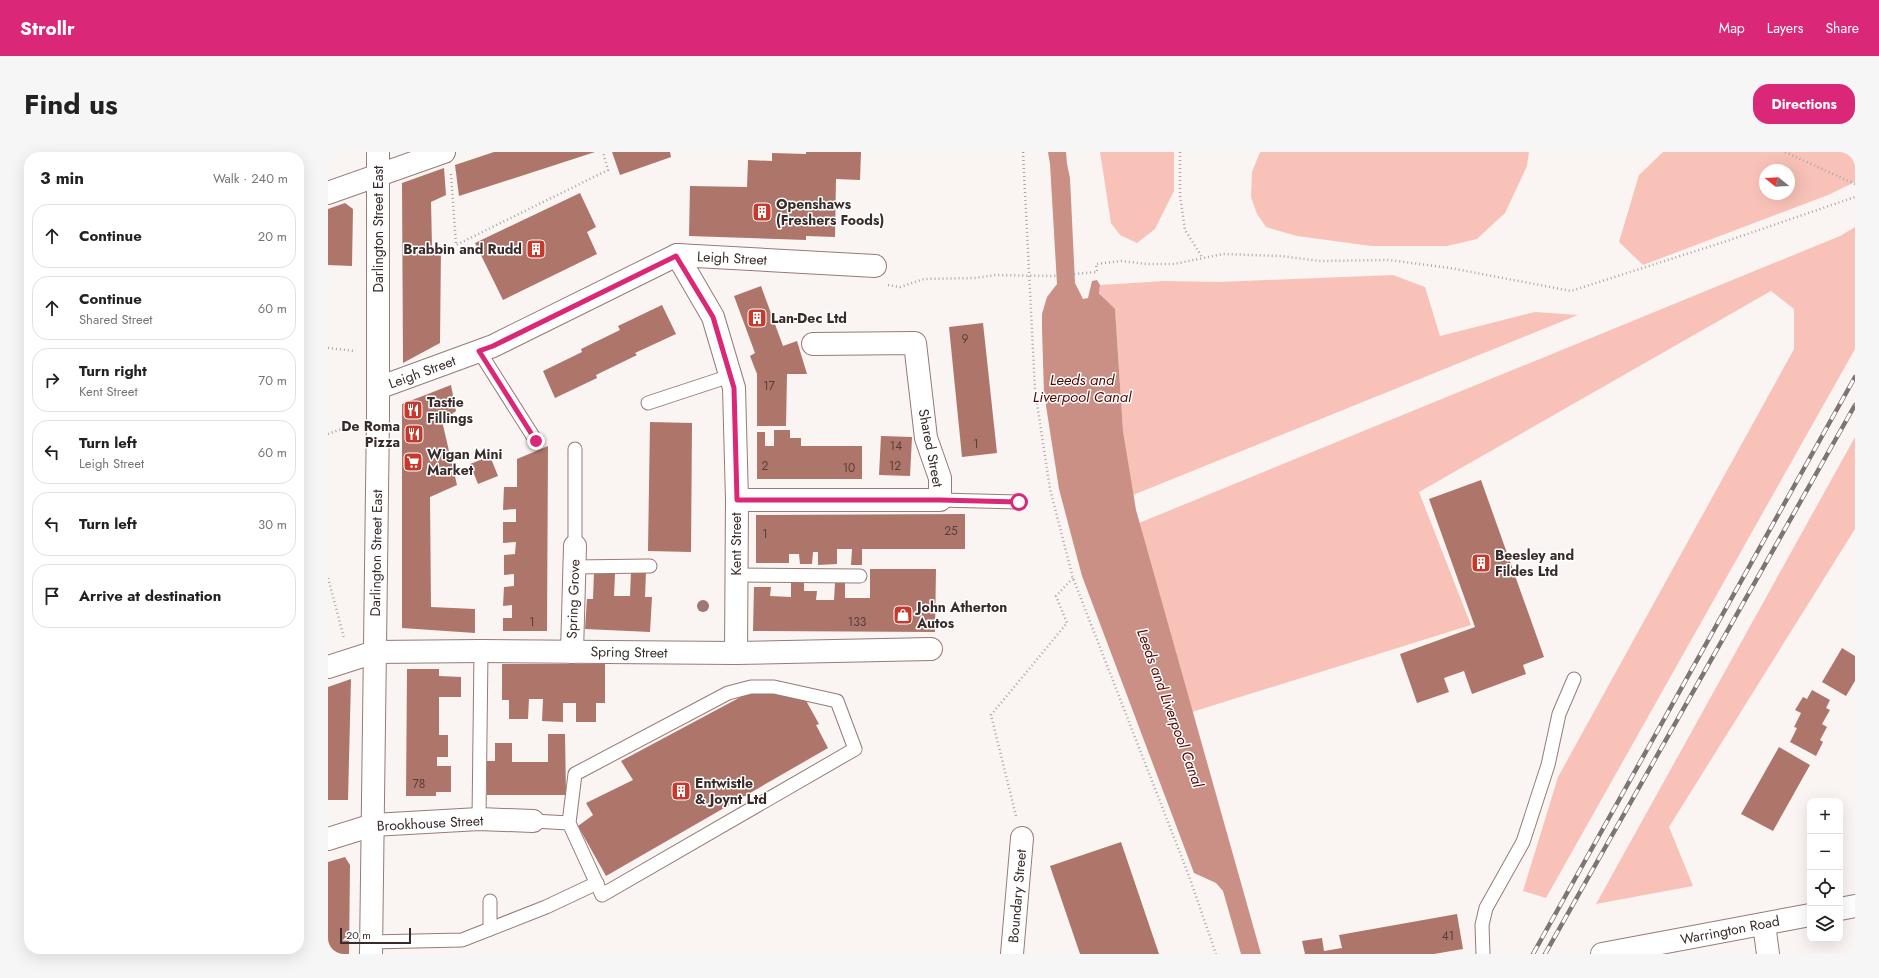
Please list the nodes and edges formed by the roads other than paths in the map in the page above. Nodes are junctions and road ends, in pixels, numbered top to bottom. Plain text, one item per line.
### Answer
1 (378, 152) edge
2 (447, 159) edge
3 (378, 177) junction
4 (328, 193) edge
5 (676, 256) junction
6 (875, 266) road end
7 (813, 344) dead end
8 (479, 351) junction
9 (730, 376) junction
10 (378, 388) junction
11 (648, 403) dead end
12 (536, 441) dead end
13 (574, 449) dead end
14 (737, 500) junction
15 (940, 500) junction
16 (1019, 502) dead end
17 (575, 546) joint
18 (650, 566) dead end
19 (574, 567) junction
20 (736, 575) junction
21 (860, 576) dead end
22 (931, 649) dead end
23 (482, 651) junction
24 (375, 652) junction
25 (572, 652) junction
26 (736, 653) junction
27 (328, 667) edge
28 (1574, 679) dead end
29 (479, 819) junction
30 (533, 821) joint
31 (569, 822) junction
32 (373, 825) junction
33 (1022, 838) road end
34 (328, 839) edge
35 (597, 883) junction
36 (490, 901) dead end
37 (1855, 906) edge
38 (1843, 908) edge
39 (1807, 916) edge
40 (1764, 924) junction
41 (490, 929) junction
42 (370, 948) edge
43 (1012, 954) edge
44 (1483, 954) edge
45 (1602, 954) edge
46 (1768, 954) edge

1 - 3 main road, Darlington Street East
2 - 3 main road
3 - 4 main road
3 - 10 main road, Darlington Street East
5 - 6 main road, Leigh Street
5 - 8 main road, Leigh Street
5 - 9 main road, Kent Street
7 - 15 main road, Shared Street
8 - 10 main road, Leigh Street
8 - 12 lane
9 - 11 lane
9 - 14 main road, Kent Street
10 - 24 main road, Darlington Street East
13 - 17 lane
14 - 15 main road, Shared Street
14 - 20 main road, Kent Street
15 - 16 lane
17 - 19 main road, Spring Grove
18 - 19 lane
19 - 25 main road, Spring Grove
20 - 21 lane
20 - 26 main road, Kent Street
22 - 26 main road, Spring Street
23 - 24 main road, Spring Street
23 - 25 main road, Spring Street
23 - 29 lane
24 - 27 main road, Spring Street
24 - 32 main road, Darlington Street East
25 - 26 main road, Spring Street
28 - 44 lane
29 - 30 main road, Brookhouse Street
29 - 32 main road, Brookhouse Street
30 - 31 lane
31 - 35 lane
31 - 35 lane
32 - 34 main road, Brookhouse Street
32 - 42 main road, Darlington Street East
33 - 43 main road, Boundary Street
35 - 41 lane
36 - 41 lane
37 - 38 main road
39 - 40 main road, Warrington Road
40 - 45 main road, Warrington Road
40 - 46 main road
41 - 42 lane

